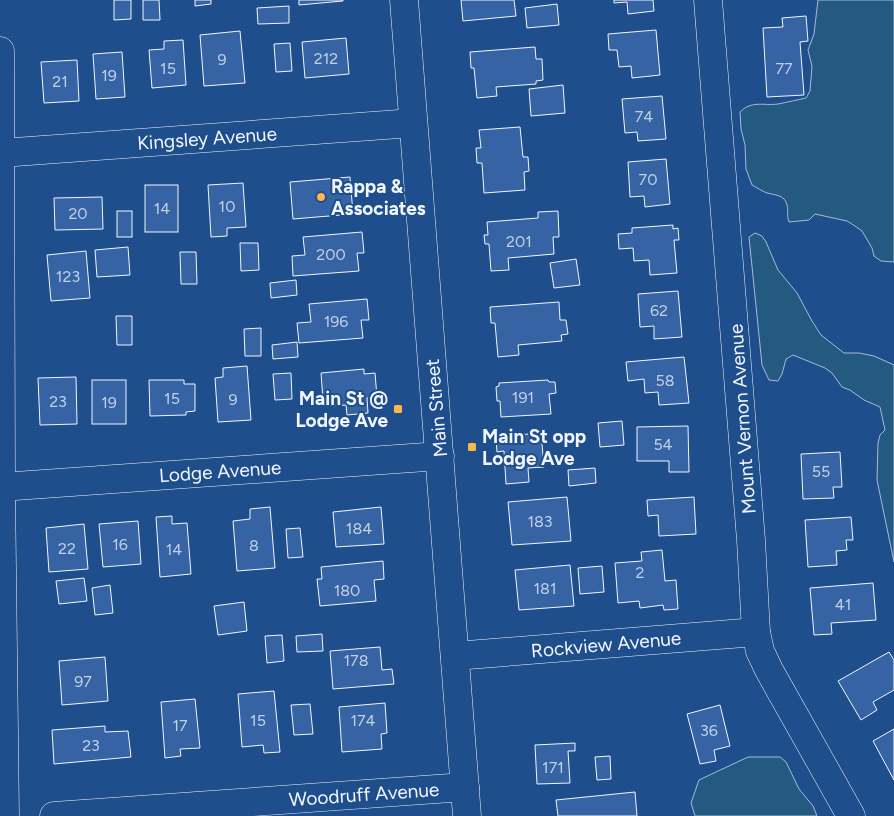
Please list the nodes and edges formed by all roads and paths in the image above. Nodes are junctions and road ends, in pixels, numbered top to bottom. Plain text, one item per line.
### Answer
1 (404, 0) edge
2 (708, 0) edge
3 (0, 51) edge
4 (413, 123) junction
5 (1, 153) junction
6 (440, 456) junction
7 (1, 487) edge
8 (756, 632) junction
9 (455, 656) junction
10 (465, 787) junction
11 (5, 816) edge
12 (54, 816) edge
13 (467, 816) edge
14 (851, 816) edge

1 - 4 street, Main Street
2 - 8 street, Mount Vernon Avenue
3 - 5 street
4 - 5 street, Kingsley Avenue
4 - 6 street, Main Street
5 - 7 street
6 - 7 street, Lodge Avenue
6 - 9 street, Main Street
7 - 11 street
8 - 9 street, Rockview Avenue
8 - 14 street, Mount Vernon Avenue
9 - 10 street, Main Street
10 - 12 street, Woodruff Avenue
10 - 13 street, Main Street

